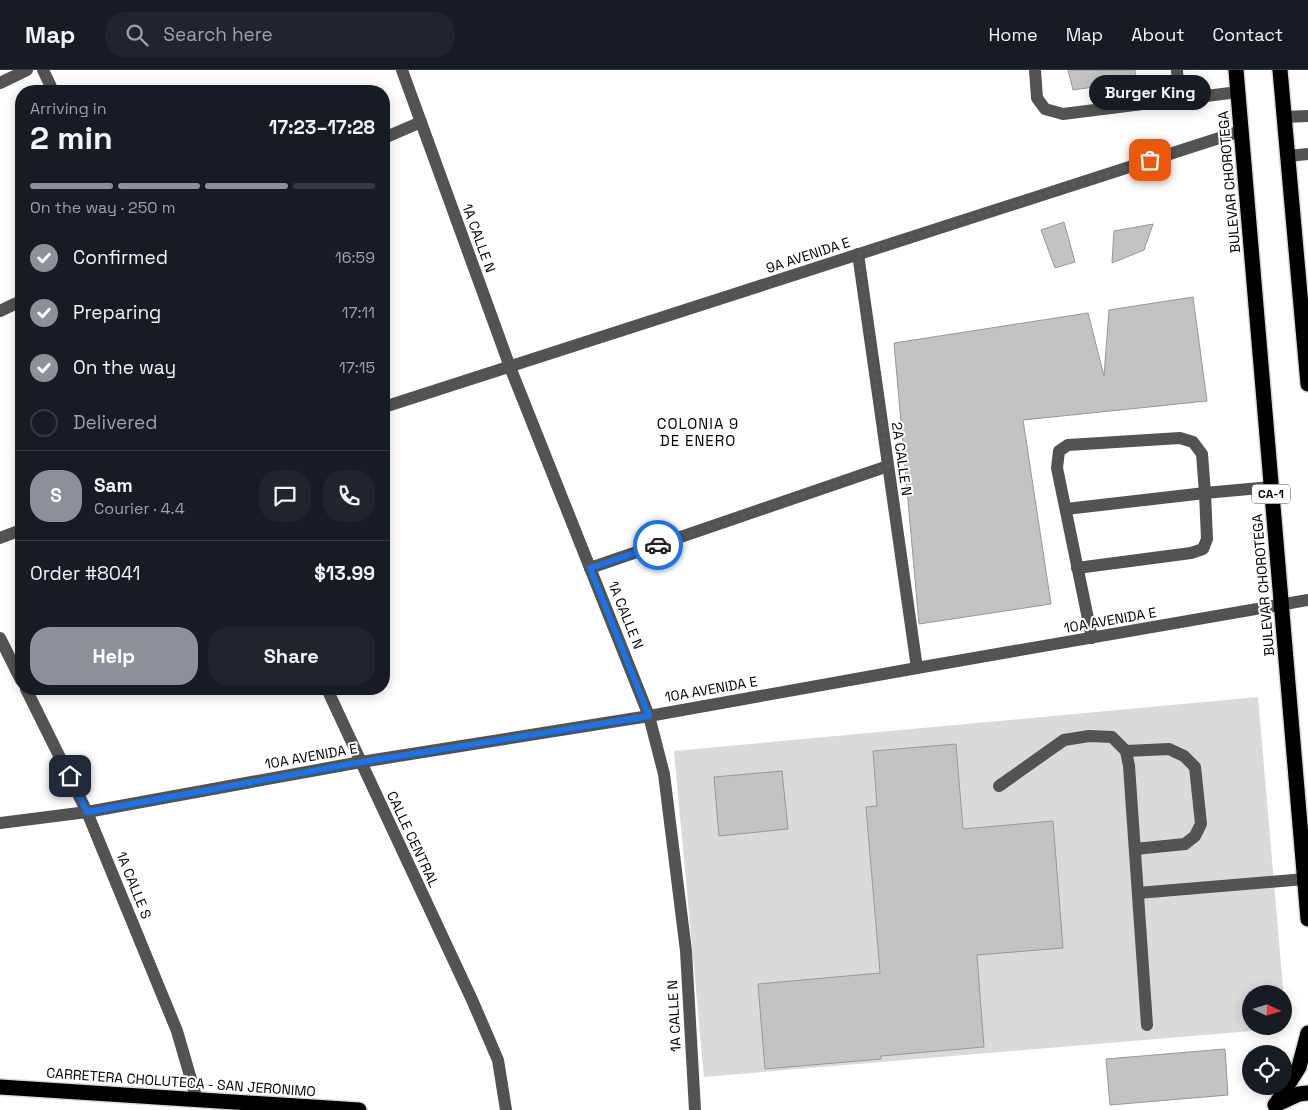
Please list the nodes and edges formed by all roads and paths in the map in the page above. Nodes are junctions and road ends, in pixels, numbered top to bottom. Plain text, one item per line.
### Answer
1 (27, 70) edge
2 (43, 70) edge
3 (402, 70) edge
4 (1035, 70) edge
5 (1177, 70) edge
6 (1236, 70) edge
7 (1280, 70) edge
8 (0, 83) edge
9 (50, 85) edge
10 (1238, 92) junction
11 (1179, 100) junction
12 (1308, 116) edge
13 (1284, 117) junction
14 (421, 122) junction
15 (1241, 131) junction
16 (390, 135) edge
17 (1308, 154) edge
18 (1288, 156) junction
19 (858, 254) junction
20 (15, 304) edge
21 (0, 311) edge
22 (510, 367) junction
23 (1308, 384) edge
24 (390, 405) edge
25 (888, 466) junction
26 (1271, 487) junction
27 (1205, 493) junction
28 (1066, 509) junction
29 (15, 532) edge
30 (0, 538) edge
31 (590, 568) junction
32 (1077, 568) junction
33 (1308, 600) edge
34 (1281, 605) junction
35 (0, 638) edge
36 (1092, 638) junction
37 (15, 668) edge
38 (917, 668) junction
39 (29, 695) edge
40 (330, 695) edge
41 (649, 716) junction
42 (1126, 751) junction
43 (361, 762) junction
44 (999, 786) dead end
45 (87, 812) junction
46 (0, 823) edge
47 (1135, 849) junction
48 (1305, 879) junction
49 (1138, 892) junction
50 (1308, 919) edge
51 (1148, 1025) dead end
52 (1308, 1033) edge
53 (0, 1087) edge
54 (1308, 1093) edge
55 (198, 1100) junction
56 (1273, 1107) edge
57 (359, 1110) edge
58 (506, 1110) edge
59 (695, 1110) edge

1 - 8 street
2 - 9 street
3 - 14 street, 1A CALLE N
4 - 11 street
5 - 11 street
6 - 10 highway, BULEVAR CHOROTEGA / CA-1
7 - 13 highway
10 - 11 street
10 - 15 highway, BULEVAR CHOROTEGA / CA-1
12 - 13 street
13 - 18 highway
14 - 16 street
14 - 22 street, 1A CALLE N
15 - 19 street, 9A AVENIDA E
15 - 26 highway, BULEVAR CHOROTEGA / CA-1
17 - 18 street
18 - 23 highway
19 - 22 street, 9A AVENIDA E
19 - 25 street, 2A CALLE N
20 - 21 street
22 - 24 street, 9A AVENIDA E
22 - 31 street, 1A CALLE N
25 - 31 street
25 - 38 street, 2A CALLE N
26 - 27 street
26 - 34 highway, BULEVAR CHOROTEGA / CA-1
27 - 28 street
27 - 28 street
27 - 32 street
28 - 32 street
29 - 30 street
31 - 41 street, 1A CALLE N
32 - 36 street
33 - 34 street, 10A AVENIDA E
34 - 36 street, 10A AVENIDA E
34 - 48 highway, BULEVAR CHOROTEGA / CA-1
35 - 37 street
36 - 38 street, 10A AVENIDA E
38 - 41 street, 10A AVENIDA E
39 - 45 street, 1A CALLE S
40 - 43 street, CALLE CENTRAL
41 - 43 street, 10A AVENIDA E
41 - 59 street, 1A CALLE N
42 - 44 street
42 - 47 street
42 - 47 street
43 - 45 street, 10A AVENIDA E
43 - 58 street, CALLE CENTRAL
45 - 46 street, 10A AVENIDA E
45 - 55 street, 1A CALLE S
47 - 49 street
48 - 49 street
48 - 50 highway, BULEVAR CHOROTEGA / CA-1
49 - 51 street
52 - 56 highway
53 - 55 highway, CARRETERA CHOLUTECA - SAN JERONIMO
54 - 56 highway
55 - 57 highway, CARRETERA CHOLUTECA - SAN JERONIMO

